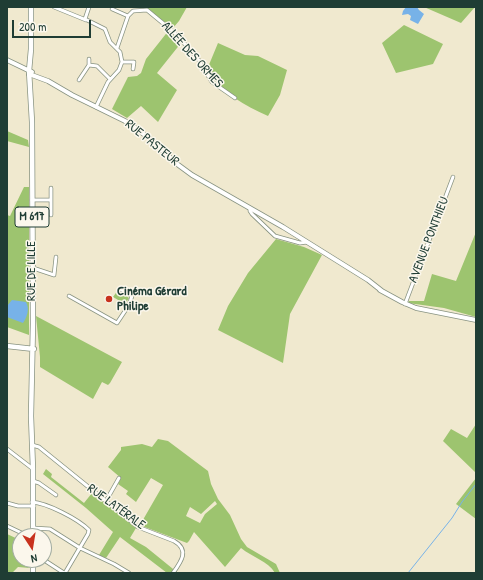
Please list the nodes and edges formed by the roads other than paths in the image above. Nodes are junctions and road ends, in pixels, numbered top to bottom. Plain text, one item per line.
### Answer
1 (31, 7) edge
2 (54, 7) edge
3 (89, 7) edge
4 (114, 8) edge
5 (128, 16) junction
6 (86, 20) junction
7 (117, 48) junction
8 (89, 59) dead end
9 (7, 60) edge
10 (122, 62) junction
11 (89, 65) junction
12 (133, 69) dead end
13 (31, 73) junction
14 (110, 79) junction
15 (79, 80) dead end
16 (235, 98) dead end
17 (96, 107) junction
18 (454, 177) dead end
19 (51, 188) dead end
20 (32, 200) junction
21 (51, 200) junction
22 (250, 208) junction
23 (51, 216) dead end
24 (307, 242) junction
25 (56, 257) dead end
26 (32, 269) junction
27 (120, 289) dead end
28 (69, 296) dead end
29 (405, 304) junction
30 (476, 320) edge
31 (7, 346) edge
32 (33, 349) junction
33 (33, 445) junction
34 (7, 449) edge
35 (33, 469) junction
36 (119, 478) dead end
37 (33, 481) junction
38 (56, 496) dead end
39 (106, 501) junction
40 (7, 503) edge
41 (33, 504) junction
42 (33, 528) edge
43 (52, 530) edge
44 (80, 548) junction
45 (52, 565) edge
46 (173, 572) edge
47 (65, 573) edge
48 (128, 573) edge

1 - 13 main road, RUE DE LILLE / M 617
2 - 6 street
3 - 6 street
4 - 5 street
5 - 7 street
5 - 16 street, ALLÉE DES ORMES
6 - 7 street
7 - 10 street
8 - 11 street
9 - 13 main road, RUE PASTEUR
10 - 12 street
10 - 14 street
11 - 14 street
11 - 15 street
13 - 17 main road, RUE PASTEUR
13 - 20 main road, RUE DE LILLE / M 617
14 - 17 street
17 - 22 main road, RUE PASTEUR
18 - 29 street, AVENUE PONTHIEU
19 - 21 street
20 - 21 street
20 - 26 main road, RUE DE LILLE / M 617
21 - 23 street
22 - 24 main road, RUE PASTEUR
22 - 24 street, RUE PASTEUR
24 - 29 main road, RUE PASTEUR
25 - 26 street
26 - 32 main road, RUE DE LILLE / M 617
27 - 28 street
29 - 30 main road, RUE PASTEUR
31 - 32 main road
32 - 33 main road, RUE DE LILLE / M 617
33 - 35 main road, RUE DE LILLE / M 617
33 - 39 street, RUE LATÉRALE
34 - 35 street
35 - 37 main road, RUE DE LILLE / M 617
36 - 39 street
37 - 38 street
37 - 41 main road, RUE DE LILLE / M 617
39 - 46 street, RUE LATÉRALE
40 - 41 street
41 - 42 main road, RUE DE LILLE / M 617
41 - 44 street
43 - 44 street
44 - 47 street
44 - 48 street
45 - 47 street

